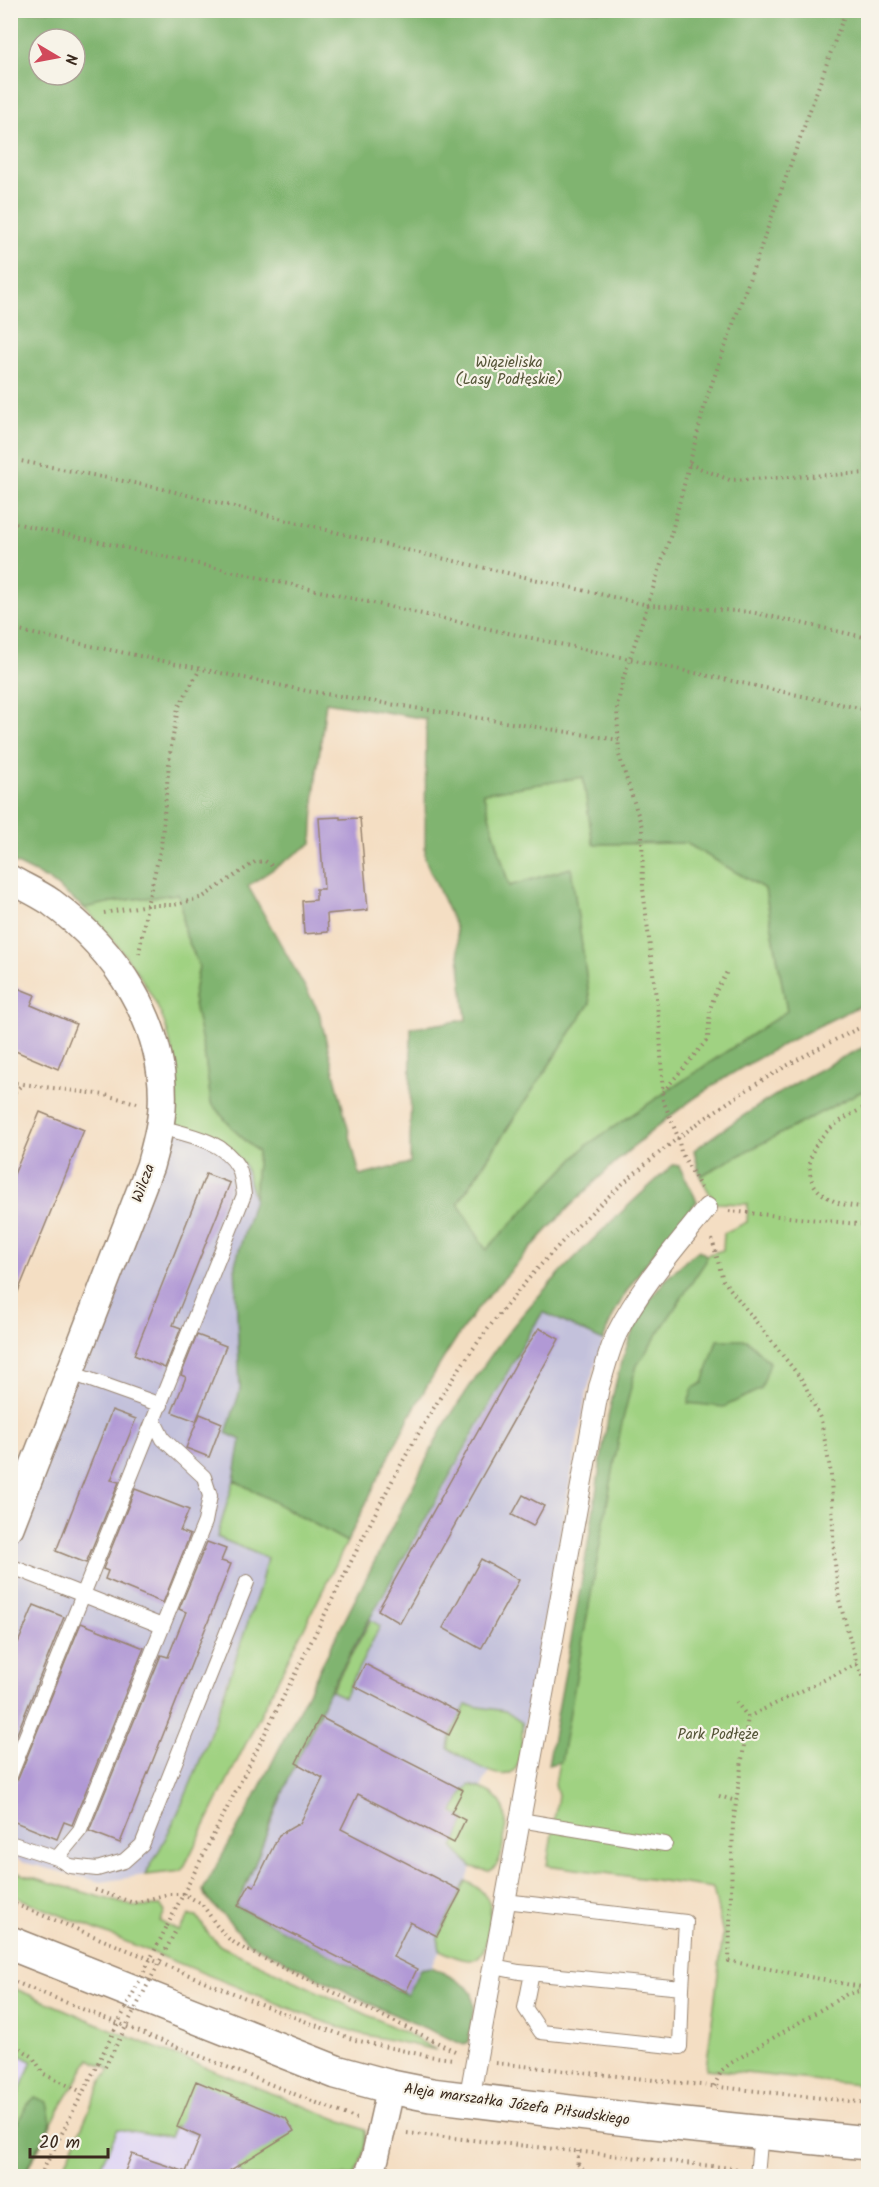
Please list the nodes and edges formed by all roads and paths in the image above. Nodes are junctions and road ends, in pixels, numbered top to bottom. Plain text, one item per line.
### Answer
1 (846, 10) edge
2 (10, 459) edge
3 (689, 464) junction
4 (868, 473) edge
5 (10, 522) edge
6 (648, 605) junction
7 (10, 629) edge
8 (868, 638) edge
9 (630, 657) junction
10 (200, 669) junction
11 (868, 710) edge
12 (619, 740) junction
13 (275, 868) dead end
14 (10, 879) edge
15 (147, 905) junction
16 (78, 926) junction
17 (728, 970) dead end
18 (135, 996) junction
19 (868, 1024) edge
20 (10, 1082) edge
21 (23, 1084) junction
22 (663, 1092) junction
23 (10, 1096) edge
24 (138, 1104) dead end
25 (868, 1106) edge
26 (160, 1127) junction
27 (678, 1137) junction
28 (701, 1189) dead end
29 (707, 1208) junction
30 (868, 1208) edge
31 (868, 1225) edge
32 (71, 1373) junction
33 (161, 1405) junction
34 (154, 1421) junction
35 (16, 1494) edge
36 (10, 1527) edge
37 (10, 1566) edge
38 (248, 1582) dead end
39 (84, 1596) junction
40 (162, 1626) junction
41 (857, 1664) junction
42 (868, 1688) edge
43 (736, 1702) dead end
44 (748, 1717) junction
45 (10, 1776) edge
46 (719, 1796) dead end
47 (736, 1801) junction
48 (519, 1820) junction
49 (10, 1843) edge
50 (665, 1844) dead end
51 (57, 1858) junction
52 (91, 1889) dead end
53 (184, 1894) junction
54 (505, 1901) junction
55 (10, 1902) edge
56 (176, 1930) dead end
57 (10, 1942) edge
58 (494, 1967) junction
59 (526, 1972) junction
60 (10, 1980) edge
61 (682, 1988) junction
62 (867, 1988) edge
63 (10, 2042) edge
64 (477, 2061) junction
65 (105, 2067) dead end
66 (714, 2086) junction
67 (391, 2087) junction
68 (82, 2092) junction
69 (469, 2100) junction
70 (868, 2103) edge
71 (382, 2128) junction
72 (761, 2132) junction
73 (868, 2143) edge
74 (578, 2151) junction
75 (577, 2163) junction
76 (757, 2173) edge
77 (40, 2176) edge
78 (368, 2176) edge
79 (577, 2176) edge
80 (588, 2176) edge
81 (812, 2176) edge

1 - 3 path
2 - 6 path
3 - 4 path
3 - 6 path
5 - 9 path
6 - 8 path
6 - 9 path
7 - 10 path
9 - 11 path
9 - 12 path
10 - 12 path
10 - 15 path
12 - 22 path
13 - 15 path
14 - 16 street, Wilcza
15 - 16 path
15 - 18 path
16 - 18 street, Wilcza
17 - 22 path
18 - 26 street, Wilcza
19 - 27 path
20 - 21 path
21 - 23 path
21 - 24 path
22 - 27 path
25 - 30 path
26 - 32 street, Wilcza
26 - 33 lane
27 - 28 path
27 - 53 path
29 - 31 path
29 - 41 path
29 - 48 street
32 - 33 lane
32 - 35 street, Wilcza
33 - 34 lane
34 - 39 lane
34 - 40 lane
35 - 36 street, Wilcza
37 - 39 lane
38 - 51 lane
39 - 40 lane
39 - 45 lane
40 - 51 lane
41 - 42 path
41 - 44 path
43 - 44 path
44 - 47 path
46 - 47 path
47 - 62 path
48 - 50 lane
48 - 54 street
49 - 51 lane
52 - 53 path
53 - 64 path
53 - 68 path, bridge
54 - 58 street
54 - 61 lane
55 - 64 path
56 - 65 path, bridge
57 - 67 street, Aleja marszałka Józefa Piłsudskiego
58 - 59 lane
58 - 64 street
59 - 61 lane
59 - 61 lane
60 - 71 path
62 - 66 path
63 - 68 path
64 - 66 path
64 - 69 street
66 - 70 path
67 - 69 street, Aleja marszałka Józefa Piłsudskiego
67 - 71 street
68 - 77 path
69 - 72 street, Aleja marszałka Józefa Piłsudskiego
71 - 74 path
71 - 78 street
72 - 73 street, Aleja marszałka Józefa Piłsudskiego
72 - 76 lane
74 - 75 path
74 - 76 path
75 - 79 path
75 - 80 path
76 - 81 path

